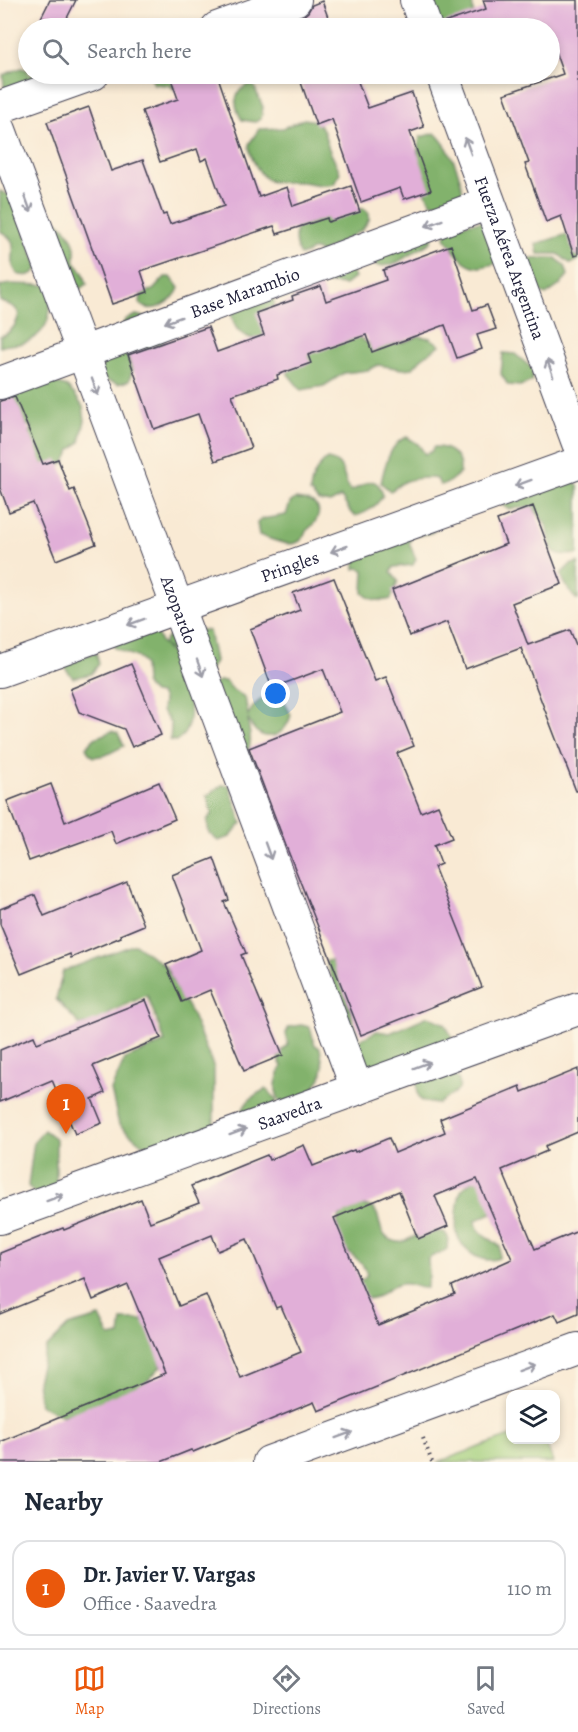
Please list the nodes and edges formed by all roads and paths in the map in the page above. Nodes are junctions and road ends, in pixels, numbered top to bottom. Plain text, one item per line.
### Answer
1 (295, 0) edge
2 (416, 0) edge
3 (245, 18) edge
4 (422, 18) edge
5 (65, 84) edge
6 (446, 84) edge
7 (0, 107) edge
8 (0, 130) edge
9 (489, 203) junction
10 (82, 353) junction
11 (0, 383) edge
12 (578, 443) edge
13 (578, 463) edge
14 (177, 607) junction
15 (0, 671) edge
16 (578, 1008) edge
17 (357, 1089) junction
18 (0, 1218) edge
19 (578, 1348) edge
20 (270, 1462) edge

1 - 3 street
2 - 4 street
5 - 7 street
9 -> 6 street, Fuerza Aérea Argentina
8 -> 10 street, Azopardo
9 -> 10 street, Base Marambio
12 -> 9 street, Fuerza Aérea Argentina
10 - 11 street, Base Marambio
10 -> 14 street, Azopardo
13 -> 14 street, Pringles
14 -> 15 street, Pringles
14 -> 17 street, Azopardo
17 -> 16 street, Saavedra
18 -> 17 street, Saavedra
20 -> 19 street

